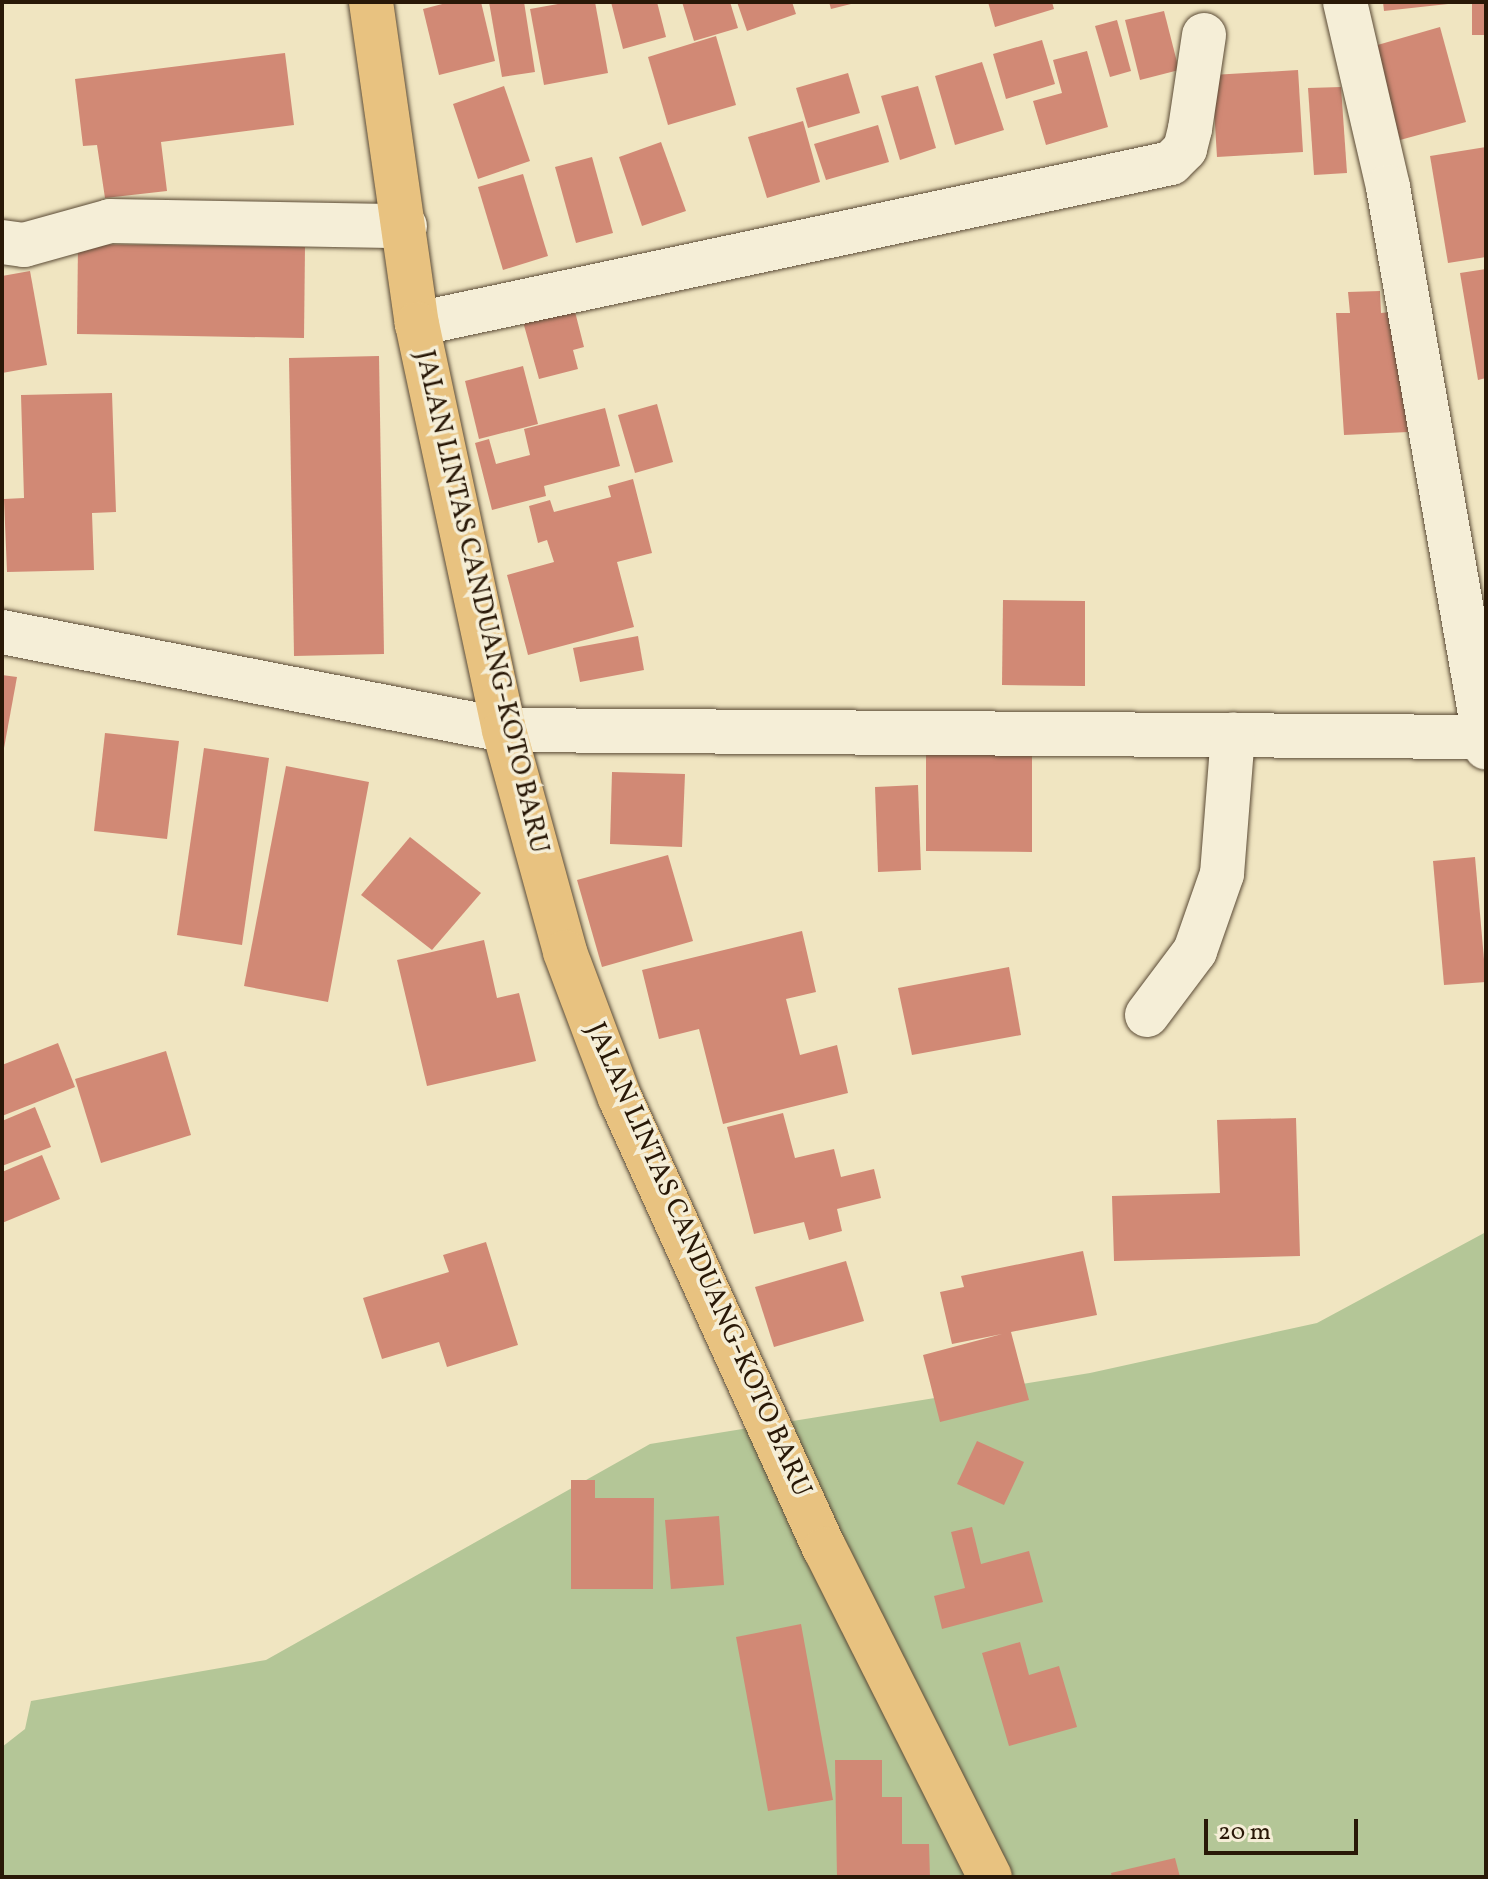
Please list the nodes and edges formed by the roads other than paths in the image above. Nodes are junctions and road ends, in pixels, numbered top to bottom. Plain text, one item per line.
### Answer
1 (373, 2) edge
2 (1345, 2) edge
3 (1204, 35) dead end
4 (405, 226) junction
5 (2, 242) edge
6 (417, 324) junction
7 (2, 632) edge
8 (504, 730) junction
9 (1233, 734) junction
10 (1485, 741) edge
11 (1147, 1015) dead end
12 (990, 1877) edge

1 - 4 main road, JALAN LINTAS CANDUANG-KOTO BARU
2 - 10 street
3 - 6 street
4 - 5 street
4 - 6 main road, JALAN LINTAS CANDUANG-KOTO BARU
6 - 8 main road, JALAN LINTAS CANDUANG-KOTO BARU
7 - 8 street
8 - 9 street
8 - 12 main road, JALAN LINTAS CANDUANG-KOTO BARU
9 - 10 street
9 - 11 street

